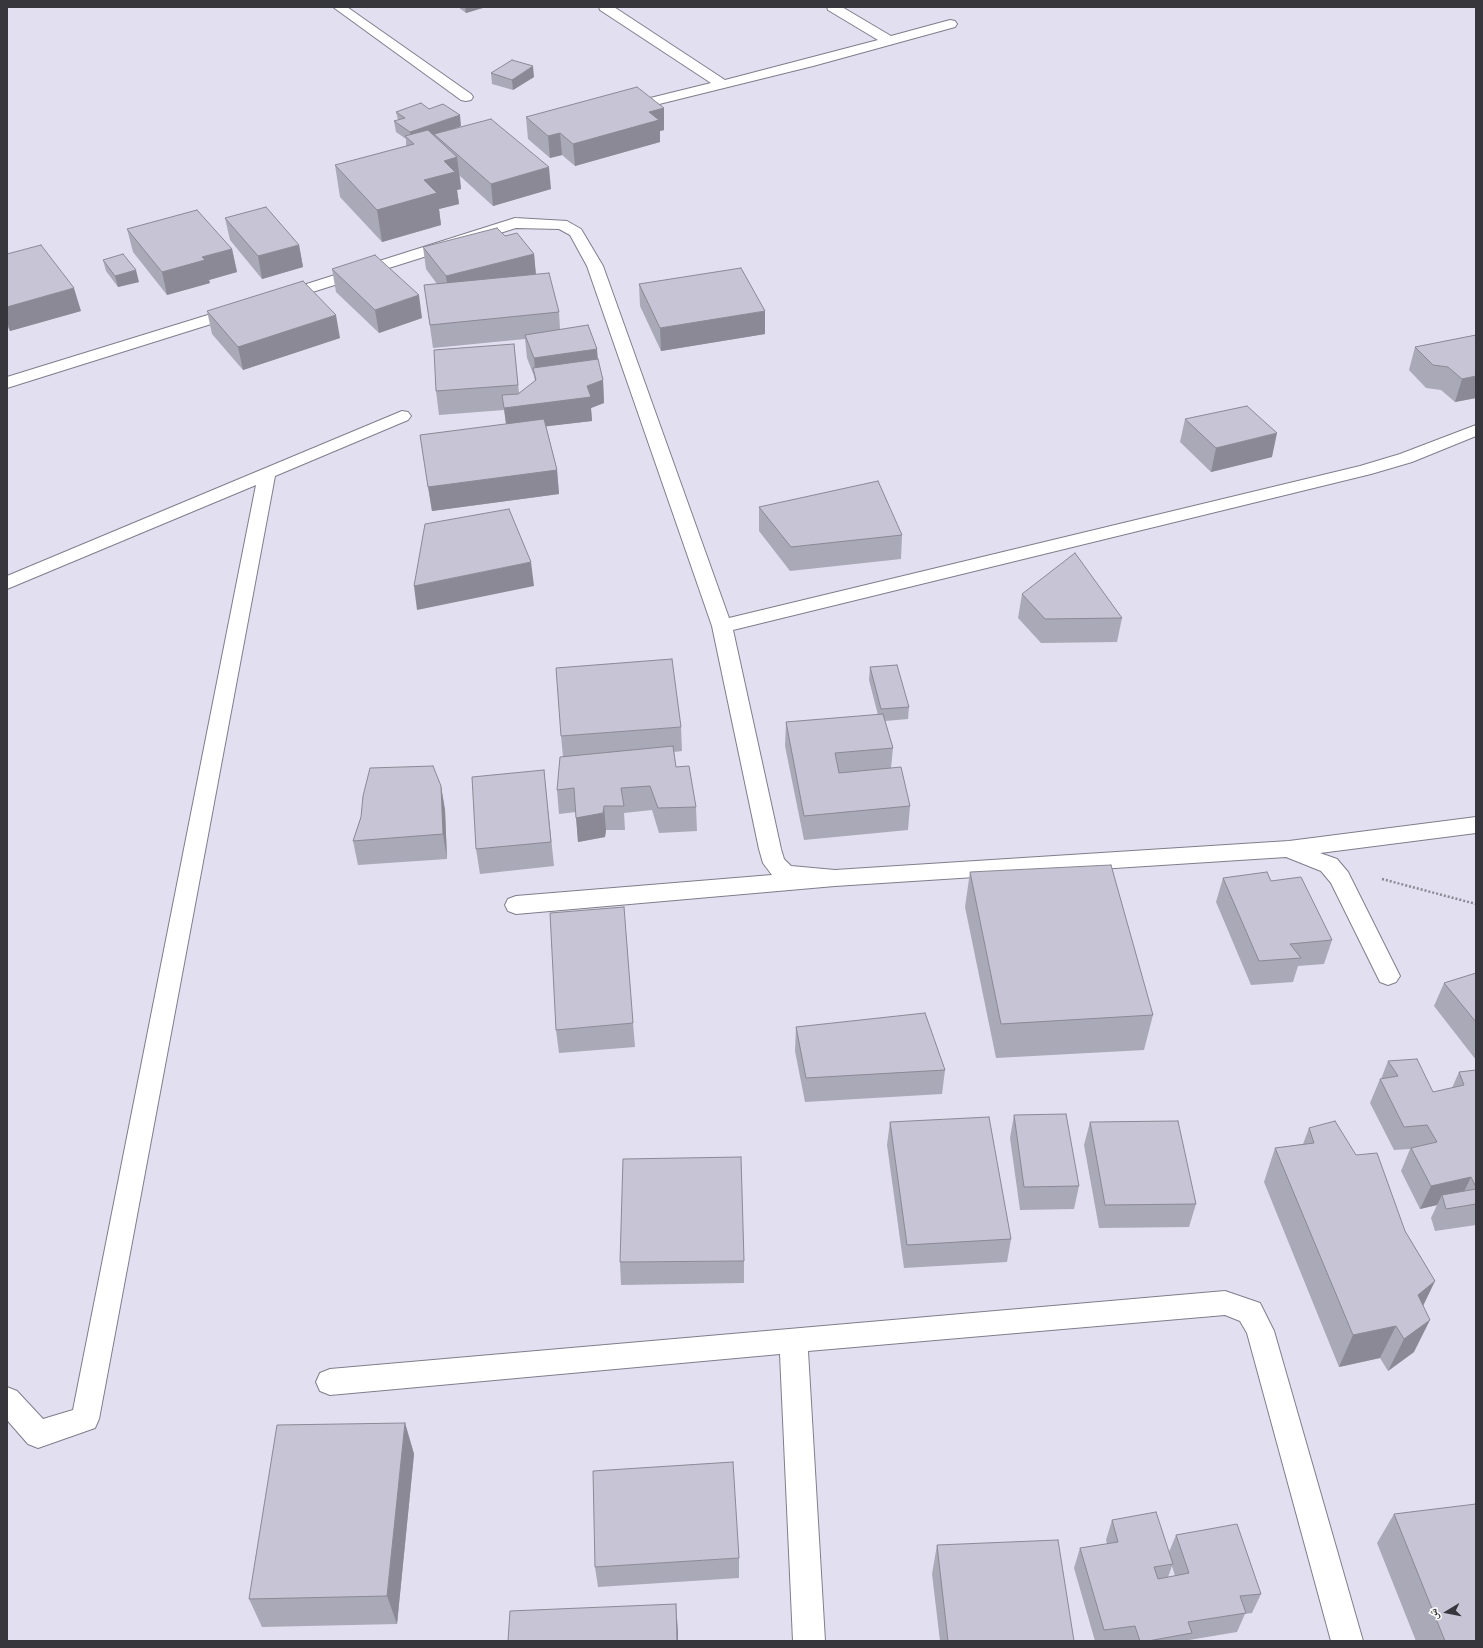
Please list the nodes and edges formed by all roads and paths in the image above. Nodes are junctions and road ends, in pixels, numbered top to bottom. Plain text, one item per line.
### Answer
1 (339, 7) edge
2 (605, 7) edge
3 (833, 7) edge
4 (950, 24) dead end
5 (890, 41) junction
6 (721, 83) junction
7 (466, 98) dead end
8 (642, 104) edge
9 (7, 384) edge
10 (402, 416) dead end
11 (1476, 430) edge
12 (267, 473) junction
13 (7, 583) edge
14 (722, 626) junction
15 (1476, 825) edge
16 (1288, 848) junction
17 (1329, 865) junction
18 (835, 878) junction
19 (1476, 904) edge
20 (516, 905) dead end
21 (1388, 976) dead end
22 (793, 1340) junction
23 (330, 1382) dead end
24 (7, 1400) edge
25 (809, 1641) edge
26 (1347, 1641) edge

1 - 7 street
2 - 6 street
3 - 5 street
4 - 5 street
5 - 6 street
6 - 8 street
9 - 14 street
10 - 12 street
11 - 14 street
12 - 13 street
12 - 24 street
14 - 18 street
15 - 16 street
16 - 17 street
16 - 18 street
17 - 19 path
17 - 21 street
18 - 20 street
22 - 23 street
22 - 25 street
22 - 26 street

